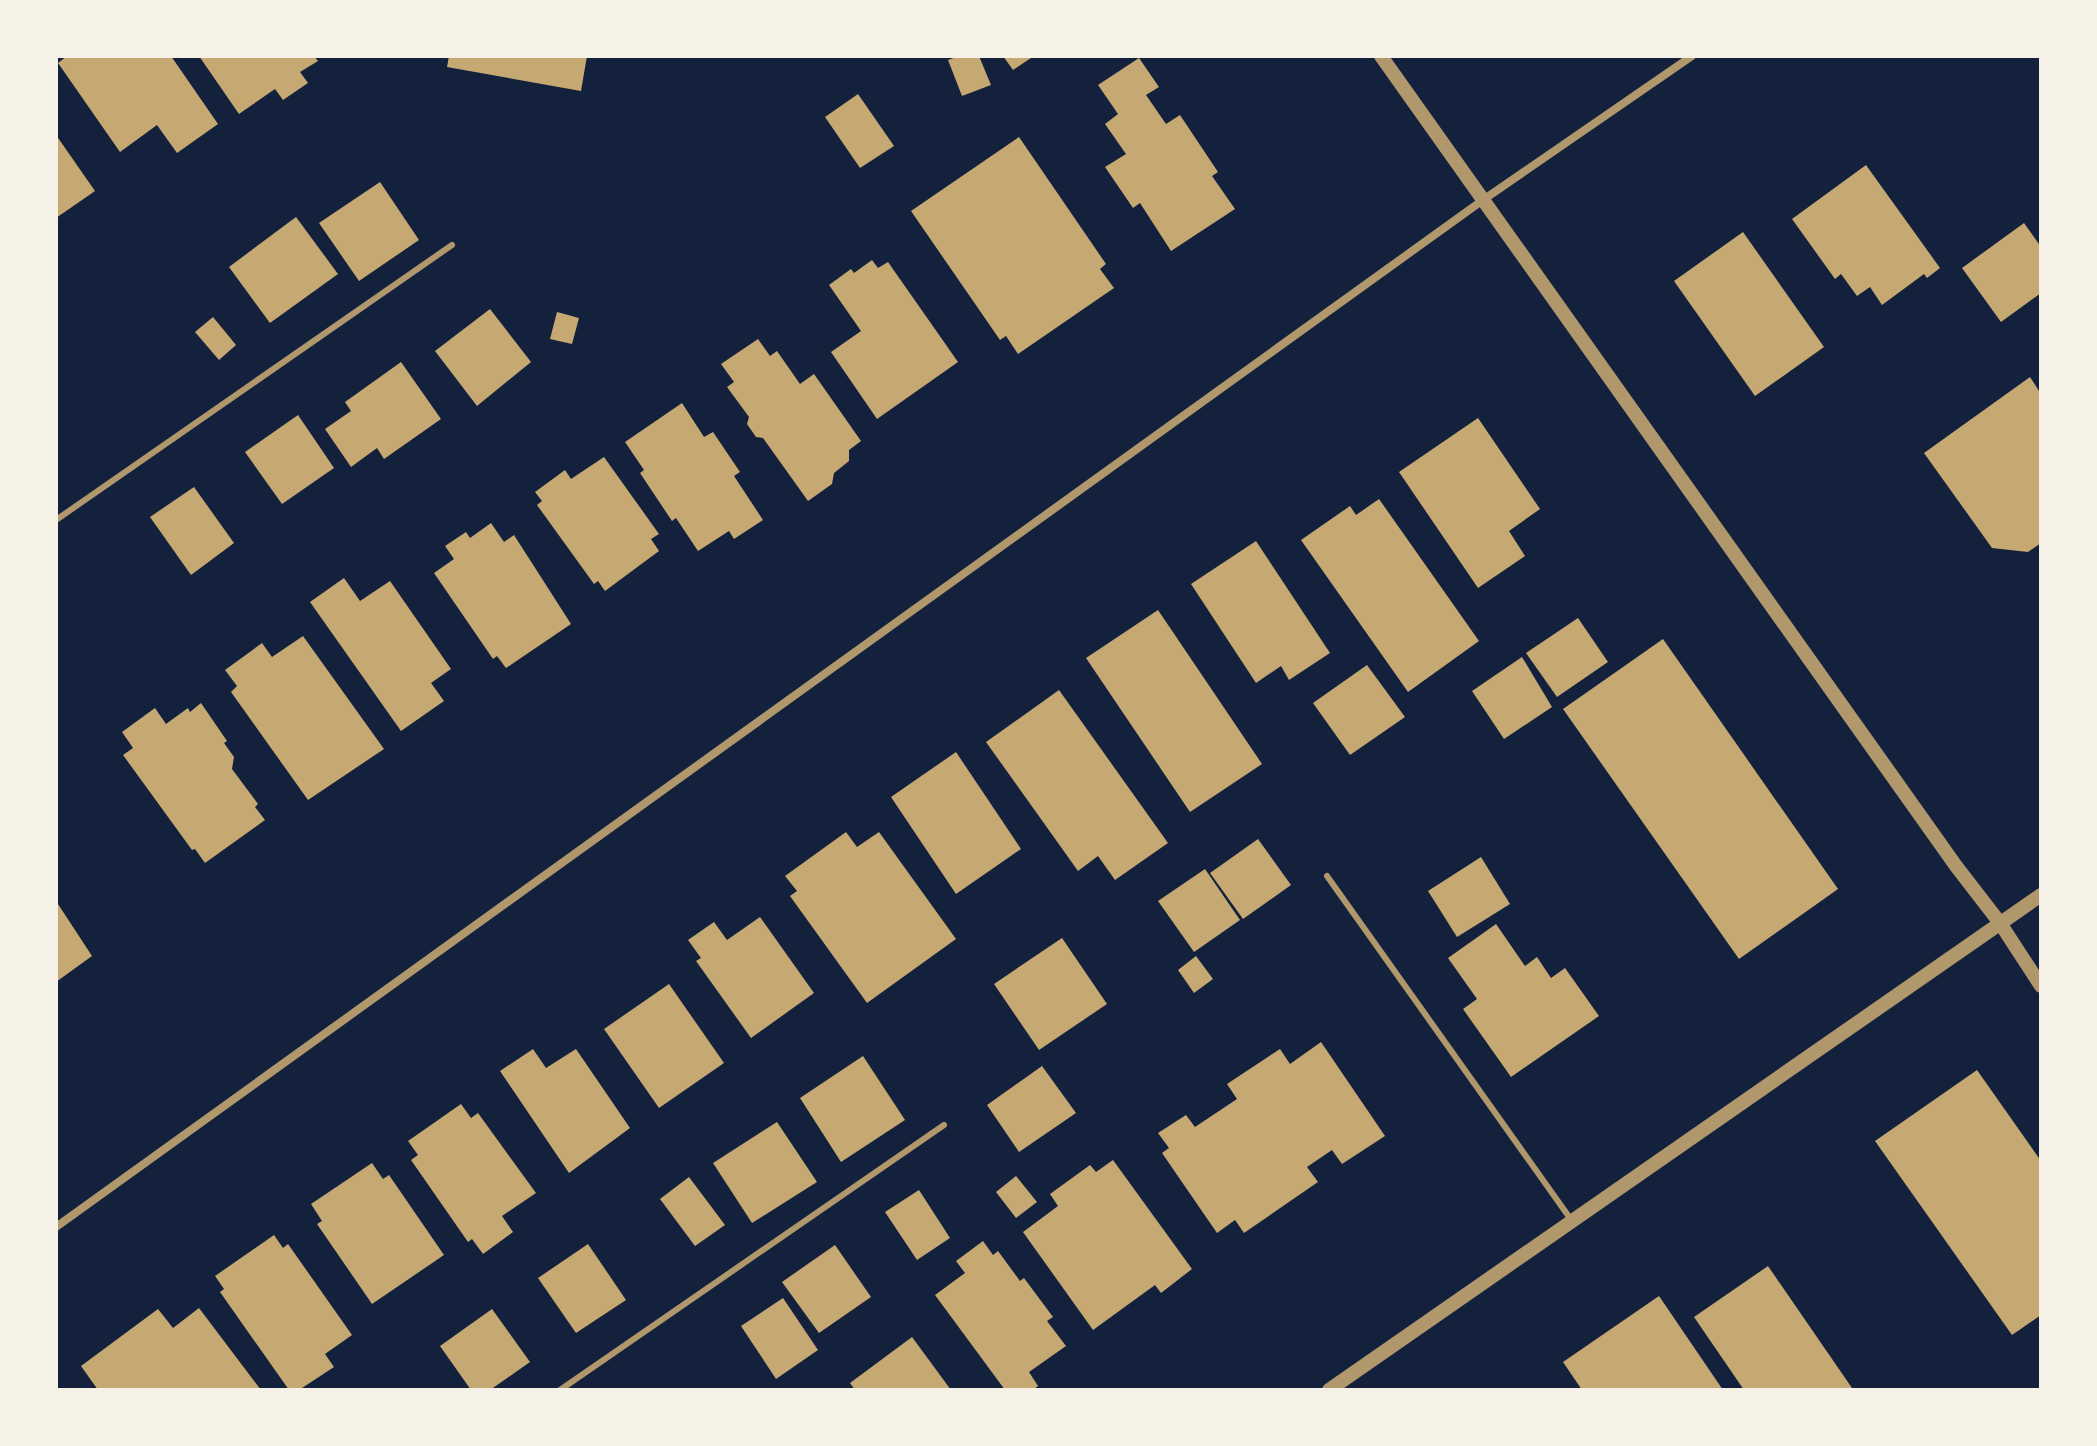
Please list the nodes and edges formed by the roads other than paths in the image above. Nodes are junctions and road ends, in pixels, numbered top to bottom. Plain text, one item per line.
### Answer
1 (1381, 56) edge
2 (1692, 56) edge
3 (1483, 200) junction
4 (452, 245) dead end
5 (56, 520) edge
6 (1327, 876) dead end
7 (2041, 895) edge
8 (2000, 923) junction
9 (2041, 986) edge
10 (944, 1125) dead end
11 (1572, 1221) junction
12 (56, 1227) edge
13 (560, 1390) edge
14 (1329, 1390) edge

1 - 3 street
2 - 3 street
3 - 8 street
3 - 12 street
4 - 5 lane
6 - 11 lane
7 - 8 street
8 - 9 street
8 - 11 street
10 - 13 lane
11 - 14 street

